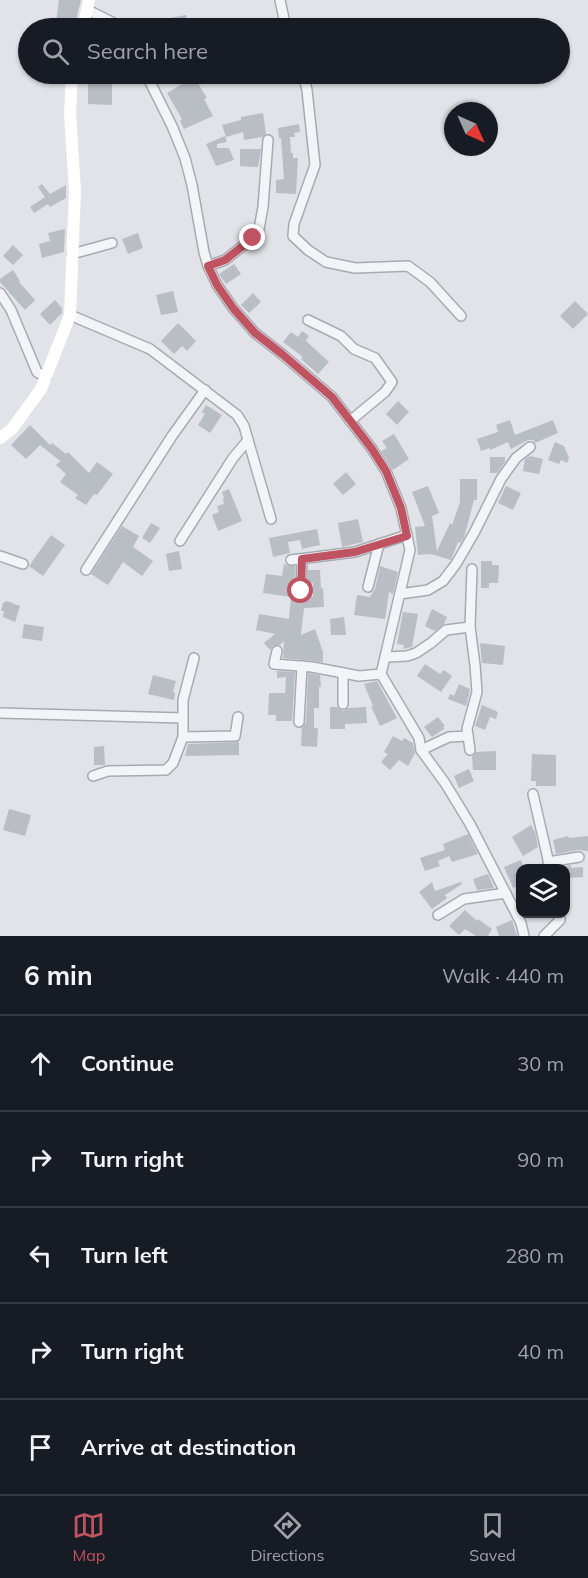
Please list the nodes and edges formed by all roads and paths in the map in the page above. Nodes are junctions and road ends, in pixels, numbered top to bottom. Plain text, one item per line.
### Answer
1 (280, 0) edge
2 (88, 5) edge
3 (106, 18) edge
4 (284, 18) edge
5 (72, 84) edge
6 (152, 84) edge
7 (306, 84) edge
8 (268, 140) dead end
9 (112, 243) dead end
10 (72, 254) junction
11 (208, 266) junction
12 (0, 293) edge
13 (70, 315) junction
14 (461, 316) dead end
15 (308, 320) dead end
16 (46, 377) junction
17 (205, 390) junction
18 (350, 420) junction
19 (0, 438) edge
20 (248, 440) junction
21 (530, 447) dead end
22 (272, 519) dead end
23 (407, 536) junction
24 (180, 541) dead end
25 (379, 544) junction
26 (0, 556) edge
27 (302, 559) junction
28 (291, 560) dead end
29 (23, 564) dead end
30 (472, 569) dead end
31 (86, 570) dead end
32 (368, 587) dead end
33 (301, 591) dead end
34 (400, 594) junction
35 (470, 627) junction
36 (277, 651) dead end
37 (386, 657) junction
38 (194, 658) dead end
39 (302, 666) junction
40 (343, 673) junction
41 (381, 674) junction
42 (343, 704) dead end
43 (0, 713) edge
44 (238, 717) dead end
45 (182, 718) junction
46 (299, 723) dead end
47 (468, 735) junction
48 (183, 736) junction
49 (421, 750) junction
50 (470, 750) dead end
51 (93, 776) dead end
52 (533, 794) dead end
53 (579, 856) dead end
54 (549, 864) edge
55 (552, 864) edge
56 (506, 893) junction
57 (438, 915) dead end
58 (560, 918) edge
59 (524, 936) edge
60 (544, 936) edge

1 - 4 street
2 - 3 street
5 - 10 street
6 - 11 street
7 - 14 street
8 - 11 street
9 - 10 street
10 - 13 street
11 - 18 street
12 - 16 street
13 - 16 street
13 - 17 street
15 - 18 street
16 - 19 street
17 - 20 street
17 - 31 street
18 - 23 street
20 - 22 street
20 - 24 street
21 - 34 street
23 - 25 street
23 - 34 street
25 - 27 street
25 - 32 street
26 - 29 street
27 - 28 street
27 - 33 street
30 - 35 street
34 - 37 street
35 - 37 street
35 - 47 street
36 - 39 street
37 - 41 street
38 - 45 street
39 - 40 street
39 - 46 street
40 - 41 street
40 - 42 street
41 - 49 street
43 - 45 street
44 - 48 street
45 - 48 street
47 - 49 street
47 - 50 street
48 - 51 street
49 - 56 street
52 - 54 street
53 - 55 street
56 - 57 street
56 - 59 street
58 - 60 street

